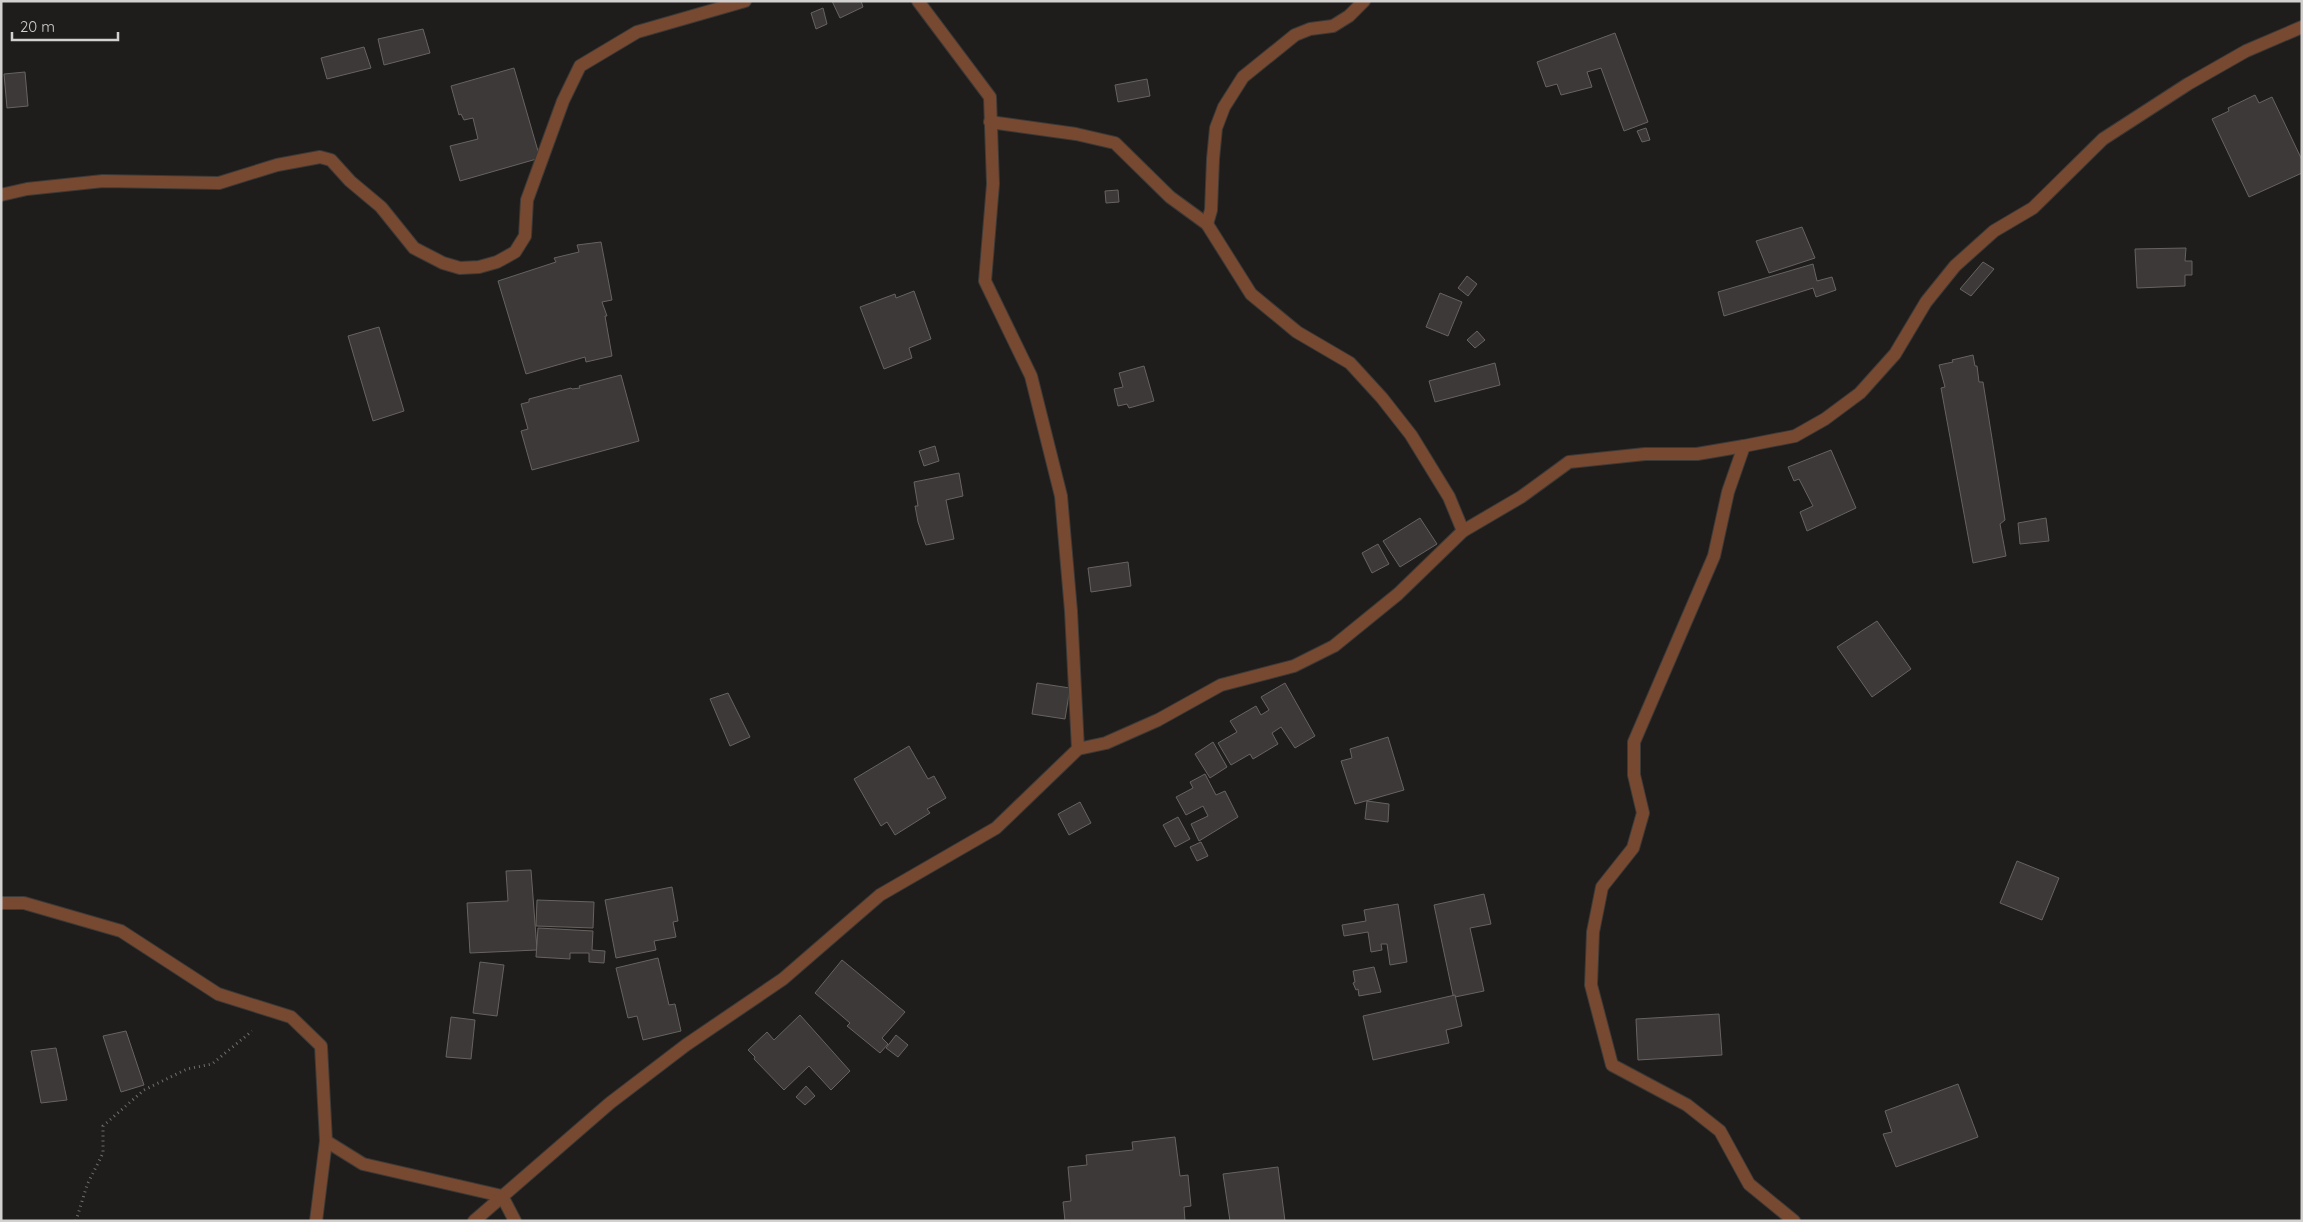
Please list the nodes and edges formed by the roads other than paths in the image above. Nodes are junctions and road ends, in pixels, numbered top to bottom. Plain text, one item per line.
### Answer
1 (745, 1) edge
2 (918, 1) edge
3 (1364, 1) edge
4 (2302, 27) edge
5 (990, 122) junction
6 (1, 196) edge
7 (1206, 224) junction
8 (1744, 446) junction
9 (1463, 531) junction
10 (1078, 749) junction
11 (1, 903) edge
12 (326, 1141) junction
13 (502, 1196) junction
14 (316, 1221) edge
15 (474, 1221) edge
16 (515, 1221) edge
17 (1794, 1221) edge

1 - 6 street
2 - 5 street
3 - 7 street
4 - 8 street
5 - 7 street
5 - 10 street
7 - 9 street
8 - 9 street
8 - 17 street
9 - 10 street
10 - 13 street
11 - 12 street
12 - 13 street
12 - 14 street
13 - 15 street
13 - 16 street

